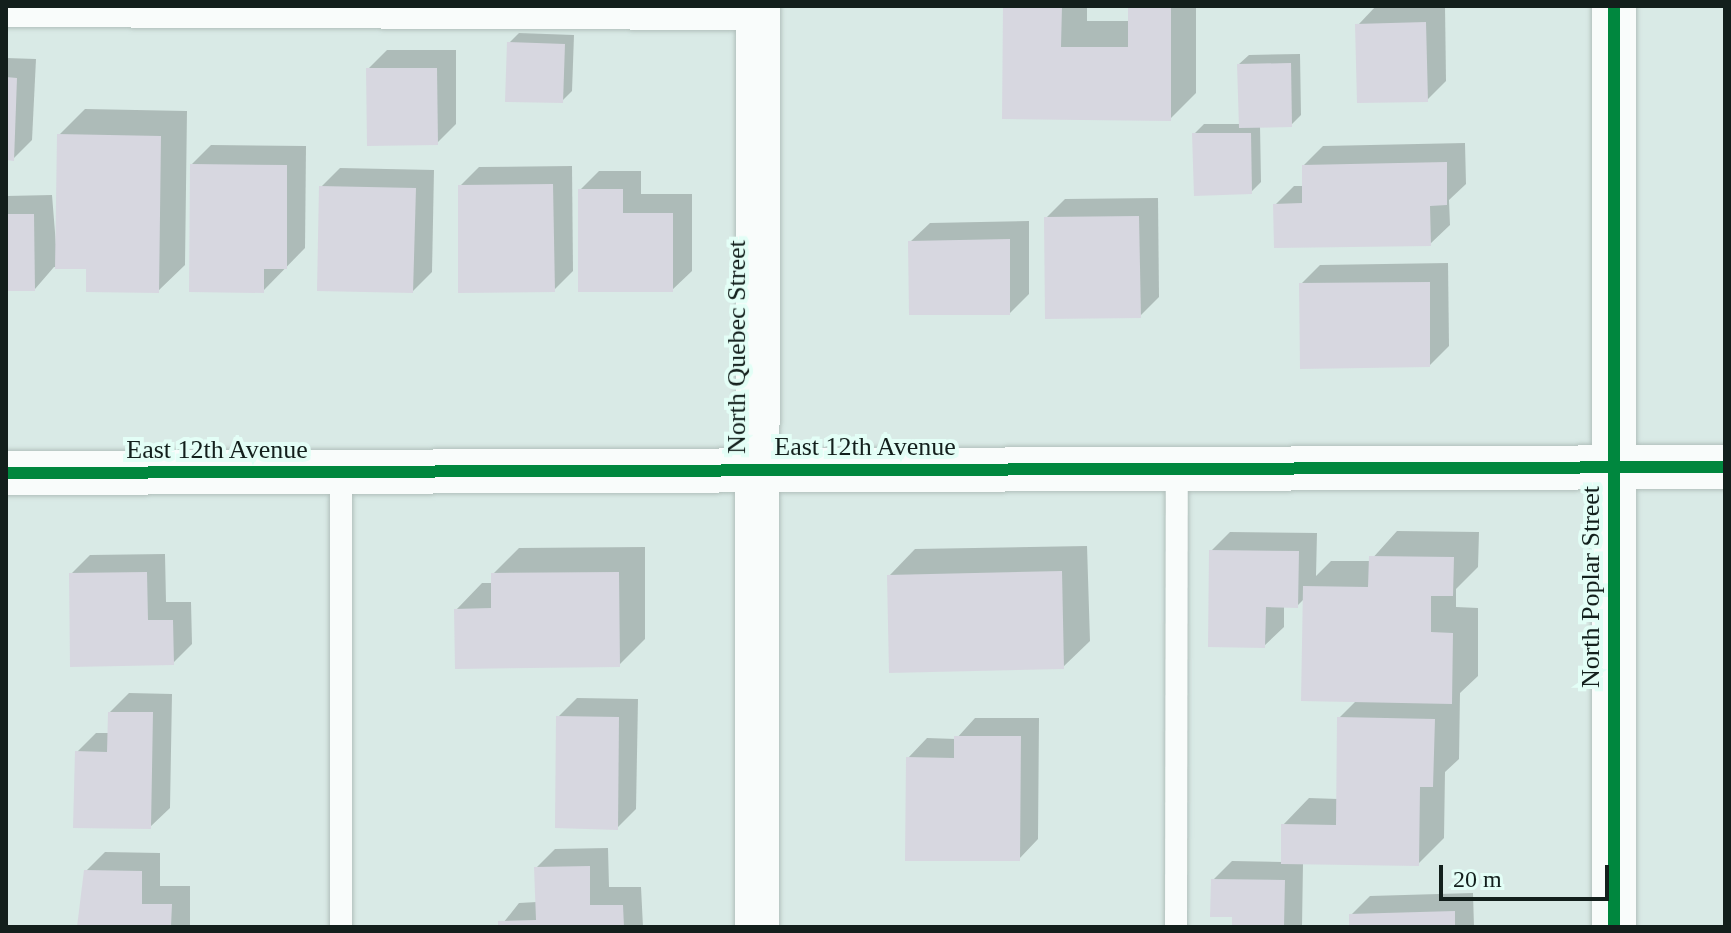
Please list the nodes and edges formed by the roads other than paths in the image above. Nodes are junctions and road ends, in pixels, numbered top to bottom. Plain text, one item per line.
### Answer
1 (1614, 6) edge
2 (758, 13) edge
3 (6, 16) edge
4 (1613, 466) junction
5 (1725, 467) edge
6 (1177, 468) junction
7 (759, 470) junction
8 (341, 471) junction
9 (6, 473) edge
10 (341, 927) edge
11 (757, 927) edge
12 (1176, 927) edge
13 (1614, 927) edge

1 - 4 street, North Poplar Street
2 - 3 lane
2 - 7 street, North Quebec Street
4 - 5 street, East 12th Avenue
4 - 6 street, East 12th Avenue
4 - 13 street, North Poplar Street
6 - 7 street, East 12th Avenue
6 - 12 lane
7 - 8 street, East 12th Avenue
7 - 11 street, North Quebec Street
8 - 9 street, East 12th Avenue
8 - 10 lane

